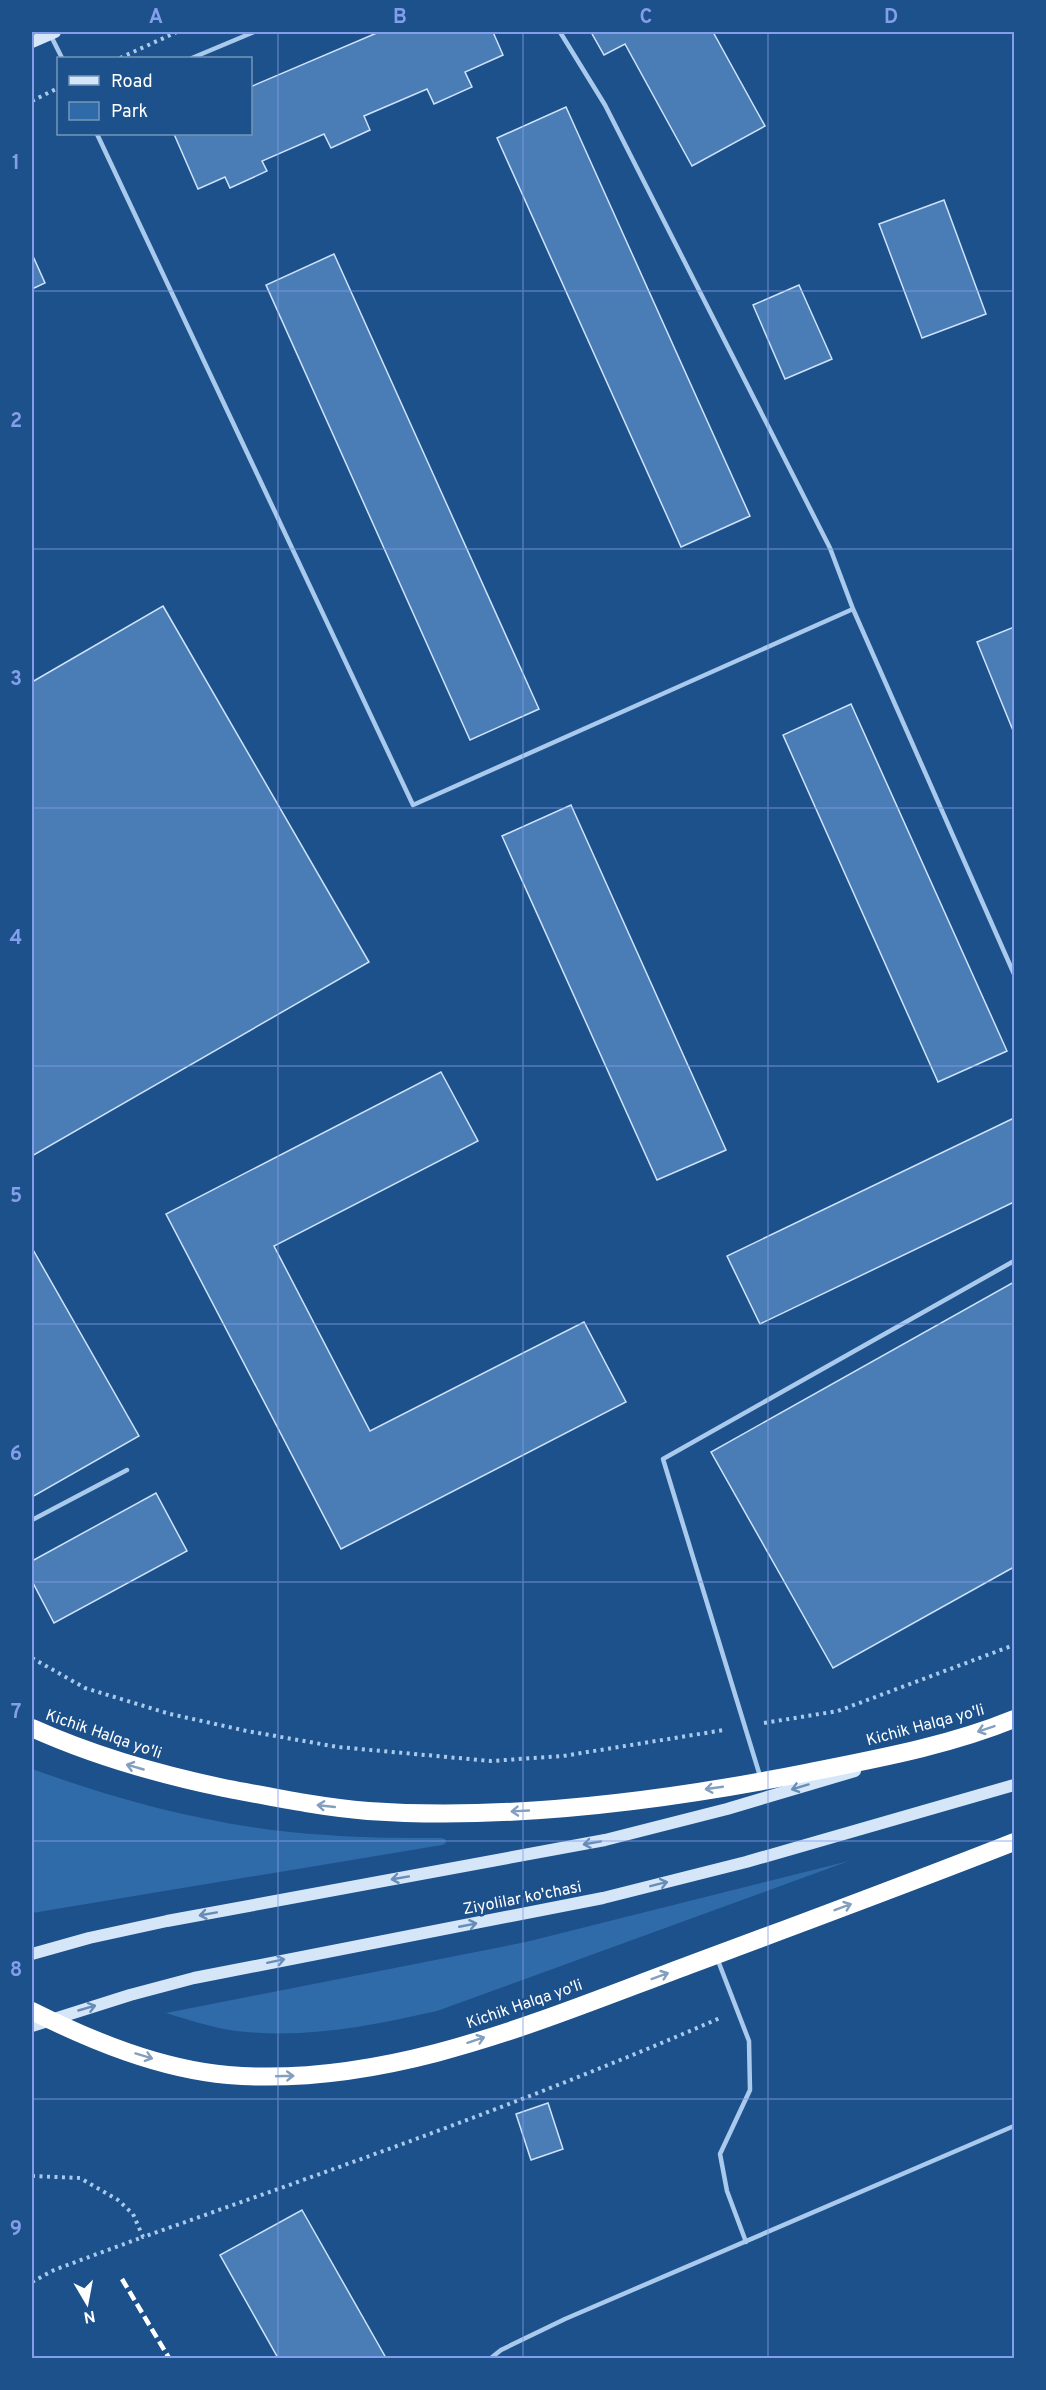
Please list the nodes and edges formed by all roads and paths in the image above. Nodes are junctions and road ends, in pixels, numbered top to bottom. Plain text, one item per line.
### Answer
1 (177, 32) edge
2 (254, 32) edge
3 (560, 32) edge
4 (52, 33) edge
5 (32, 42) edge
6 (62, 57) edge
7 (122, 57) edge
8 (194, 57) edge
9 (57, 88) edge
10 (32, 100) edge
11 (97, 135) edge
12 (853, 609) junction
13 (1014, 974) edge
14 (1014, 1261) edge
15 (127, 1470) dead end
16 (32, 1520) edge
17 (1014, 1645) edge
18 (32, 1658) edge
19 (1014, 1719) edge
20 (746, 1726) junction
21 (32, 1728) edge
22 (1014, 1785) edge
23 (765, 1790) junction
24 (1014, 1842) edge
25 (32, 1953) edge
26 (716, 1955) junction
27 (737, 2010) junction
28 (32, 2011) edge
29 (32, 2026) edge
30 (1014, 2126) edge
31 (32, 2176) edge
32 (143, 2237) junction
33 (746, 2242) junction
34 (32, 2282) edge
35 (491, 2358) edge

1 - 7 path
2 - 8 lane
3 - 12 lane
4 - 5 main road
4 - 6 lane
9 - 10 path
11 - 12 lane
12 - 13 lane
14 - 20 lane
15 - 16 lane
17 - 20 path
18 - 20 path
19 -> 23 highway, Kichik Halqa yo'li
20 - 23 lane
23 -> 21 highway, Kichik Halqa yo'li
29 -> 22 main road, Ziyolilar ko'chasi
23 -> 25 main road
26 -> 24 highway, Kichik Halqa yo'li
26 - 27 lane
28 -> 26 highway, Kichik Halqa yo'li
27 - 32 path
27 - 33 lane
30 - 33 lane
31 - 32 path
32 - 34 path
33 - 35 lane

